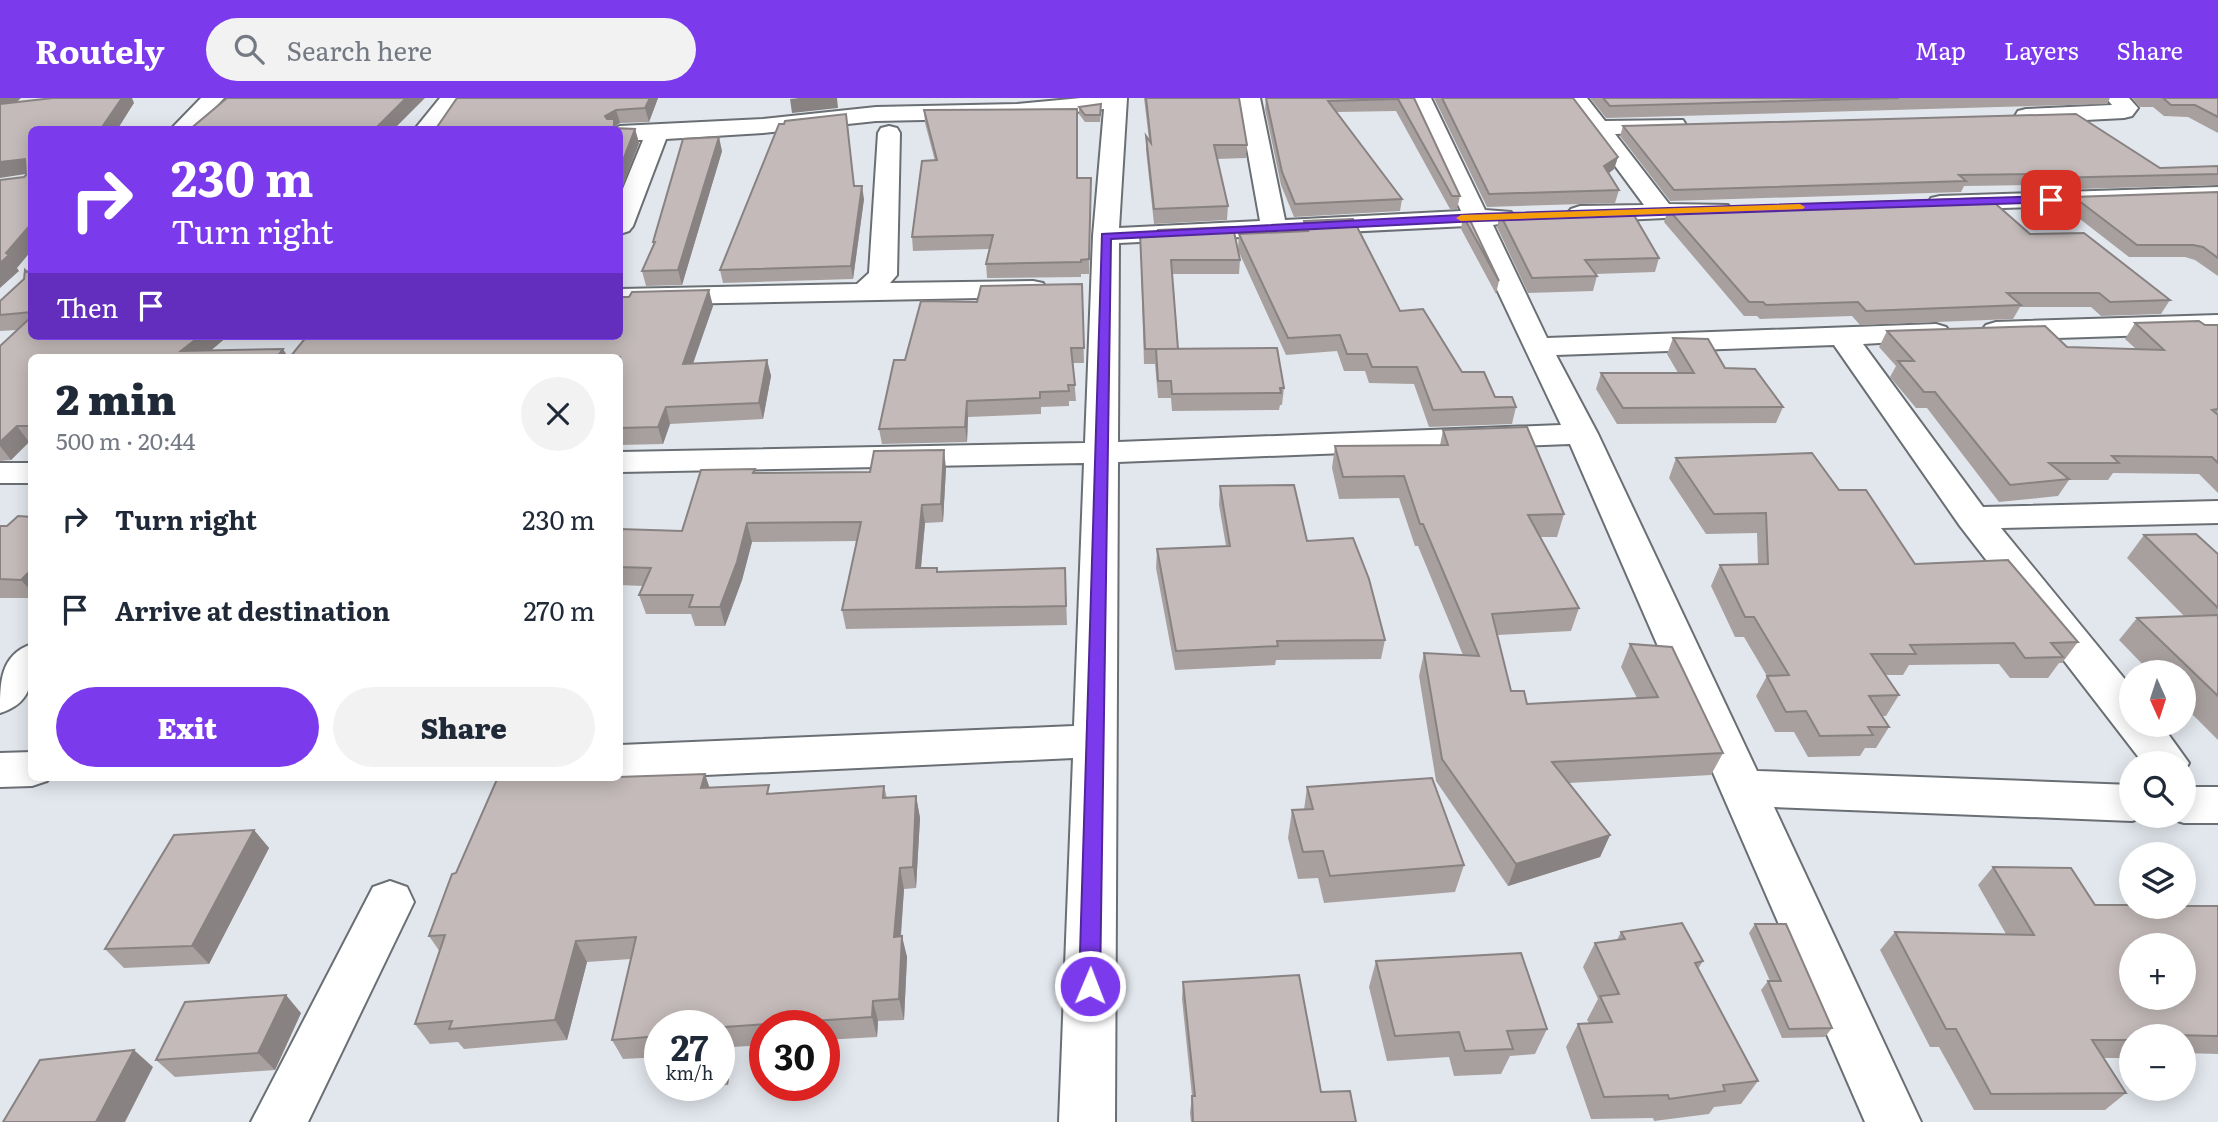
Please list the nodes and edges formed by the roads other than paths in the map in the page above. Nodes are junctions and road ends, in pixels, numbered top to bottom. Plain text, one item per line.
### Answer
1 (212, 98) edge
2 (451, 98) edge
3 (1249, 98) edge
4 (1420, 98) edge
5 (1576, 98) edge
6 (2117, 98) edge
7 (1116, 99) edge
8 (926, 113) junction
9 (2009, 116) edge
10 (848, 117) junction
11 (1702, 125) edge
12 (185, 126) edge
13 (428, 126) edge
14 (1600, 128) junction
15 (623, 133) edge
16 (889, 133) junction
17 (657, 134) junction
18 (2218, 194) edge
19 (1912, 204) edge
20 (1745, 209) edge
21 (1661, 212) junction
22 (1557, 215) edge
23 (1530, 216) edge
24 (1478, 218) junction
25 (623, 219) edge
26 (1274, 228) junction
27 (1106, 236) junction
28 (874, 284) junction
29 (1082, 288) junction
30 (623, 297) edge
31 (2218, 324) edge
32 (1842, 336) junction
33 (1537, 347) junction
34 (1581, 434) junction
35 (1101, 453) junction
36 (623, 461) edge
37 (0, 473) edge
38 (28, 473) edge
39 (2218, 512) edge
40 (1973, 517) junction
41 (28, 663) edge
42 (0, 698) edge
43 (2119, 702) edge
44 (2147, 737) edge
45 (1094, 741) junction
46 (2158, 751) edge
47 (623, 762) edge
48 (0, 769) edge
49 (28, 769) edge
50 (1741, 788) junction
51 (2119, 803) edge
52 (390, 902) dead end
53 (279, 1122) edge
54 (1087, 1122) edge
55 (1894, 1122) edge

1 - 12 street
2 - 13 street
3 - 26 street
4 - 24 street
5 - 14 street
6 - 9 street
7 - 8 street
7 - 27 street
8 - 10 street
8 - 16 street
10 - 16 street
10 - 17 street
11 - 14 street
14 - 21 street
15 - 17 street
16 - 28 street
17 - 25 street
18 - 19 street
20 - 21 street
21 - 22 street
23 - 24 street
24 - 26 street
24 - 33 street
26 - 27 street
27 - 29 street
28 - 29 street
28 - 30 street
29 - 35 street
31 - 32 street
32 - 33 street
32 - 40 street
33 - 34 street
34 - 35 street
34 - 50 street
35 - 36 street
35 - 45 street
37 - 38 street
39 - 40 street
40 - 43 street
41 - 42 street
44 - 46 street
45 - 47 street
45 - 54 street
48 - 49 street
50 - 51 street
50 - 55 street
52 - 53 street

